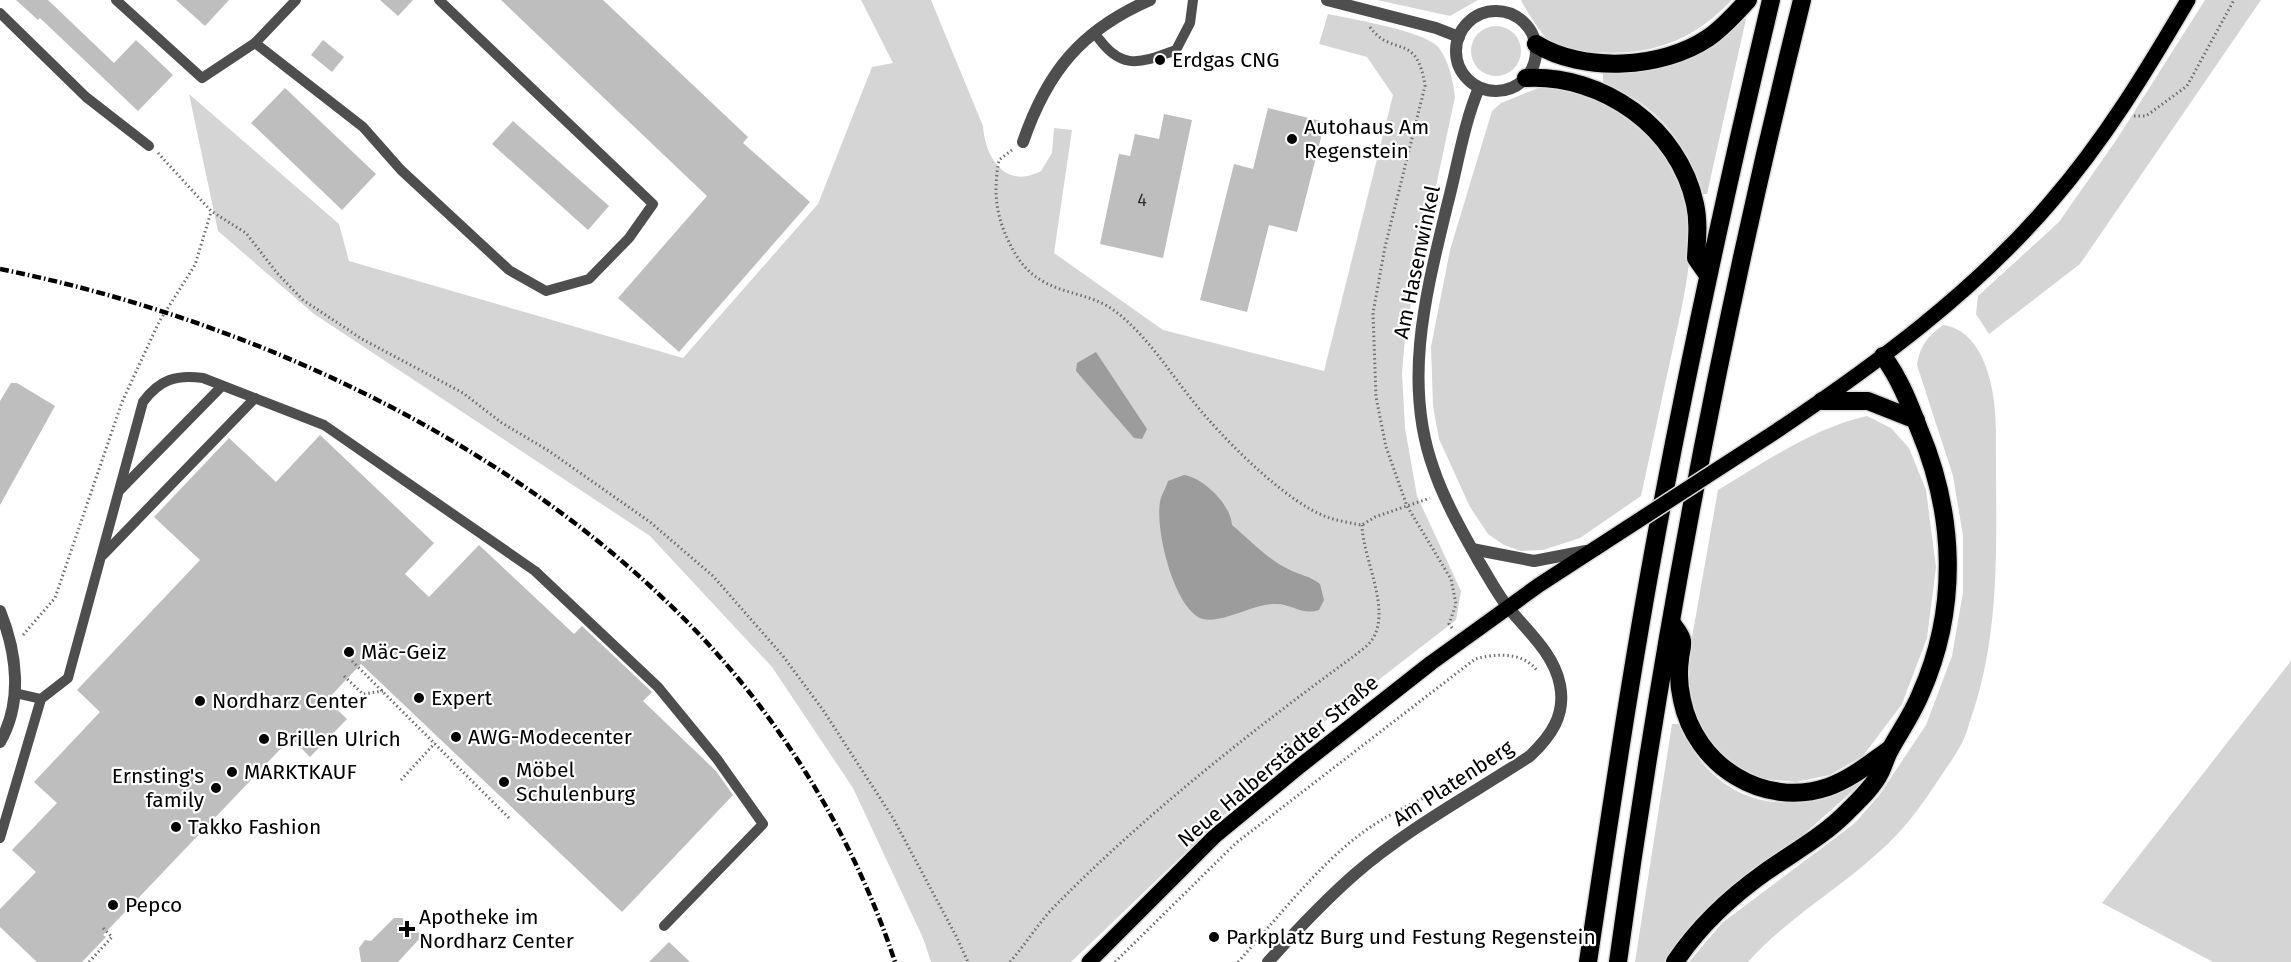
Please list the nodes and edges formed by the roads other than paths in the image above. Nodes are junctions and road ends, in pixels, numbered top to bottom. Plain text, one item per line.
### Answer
1 (116, 0) edge
2 (296, 0) edge
3 (439, 0) edge
4 (1150, 0) edge
5 (1193, 0) edge
6 (1327, 0) edge
7 (1748, 0) edge
8 (1771, 0) edge
9 (1802, 0) edge
10 (2188, 0) edge
11 (1498, 6) edge
12 (0, 13) edge
13 (1094, 32) junction
14 (1459, 37) junction
15 (255, 43) junction
16 (1536, 44) junction
17 (1526, 78) junction
18 (1479, 88) junction
19 (1023, 142) road end
20 (149, 146) road end
21 (1708, 275) junction
22 (1882, 356) junction
23 (222, 386) junction
24 (255, 398) junction
25 (1822, 401) junction
26 (1916, 420) junction
27 (119, 491) junction
28 (1596, 548) junction
29 (1472, 549) junction
30 (101, 557) junction
31 (1508, 607) junction
32 (0, 611) edge
33 (1671, 622) junction
34 (15, 693) junction
35 (41, 699) junction
36 (0, 742) edge
37 (1890, 749) junction
38 (8, 810) junction
39 (0, 818) edge
40 (0, 838) edge
41 (664, 926) dead end
42 (1089, 962) edge
43 (1269, 962) edge
44 (1588, 962) edge
45 (1618, 962) edge
46 (1675, 962) edge

1 - 15 lane
2 - 15 lane
3 - 15 lane
4 - 13 street
5 - 13 lane
6 - 14 street
7 - 16 highway
8 - 21 highway
9 - 33 highway
10 - 22 main road, Neue Halberstädter Straße
11 - 14 street
11 - 16 street
12 - 20 lane
13 - 19 street
14 - 18 street
16 - 17 street
17 - 18 street
17 - 21 highway
18 - 29 street, Am Hasenwinkel
21 - 44 highway
22 - 25 main road, Neue Halberstädter Straße
22 - 26 highway
23 - 24 lane
23 - 27 lane
23 - 27 lane
24 - 30 lane
24 - 41 lane
25 - 26 highway
25 - 28 main road, Neue Halberstädter Straße, bridge
26 - 37 highway
27 - 30 lane
28 - 29 street
28 - 31 main road, Neue Halberstädter Straße
29 - 31 street, Am Hasenwinkel
30 - 35 lane
31 - 42 main road, Neue Halberstädter Straße
31 - 43 street, Am Platenberg
32 - 34 street
33 - 37 highway
33 - 45 highway
34 - 35 lane
34 - 36 street
35 - 38 lane
37 - 46 highway
38 - 39 lane
38 - 40 lane

